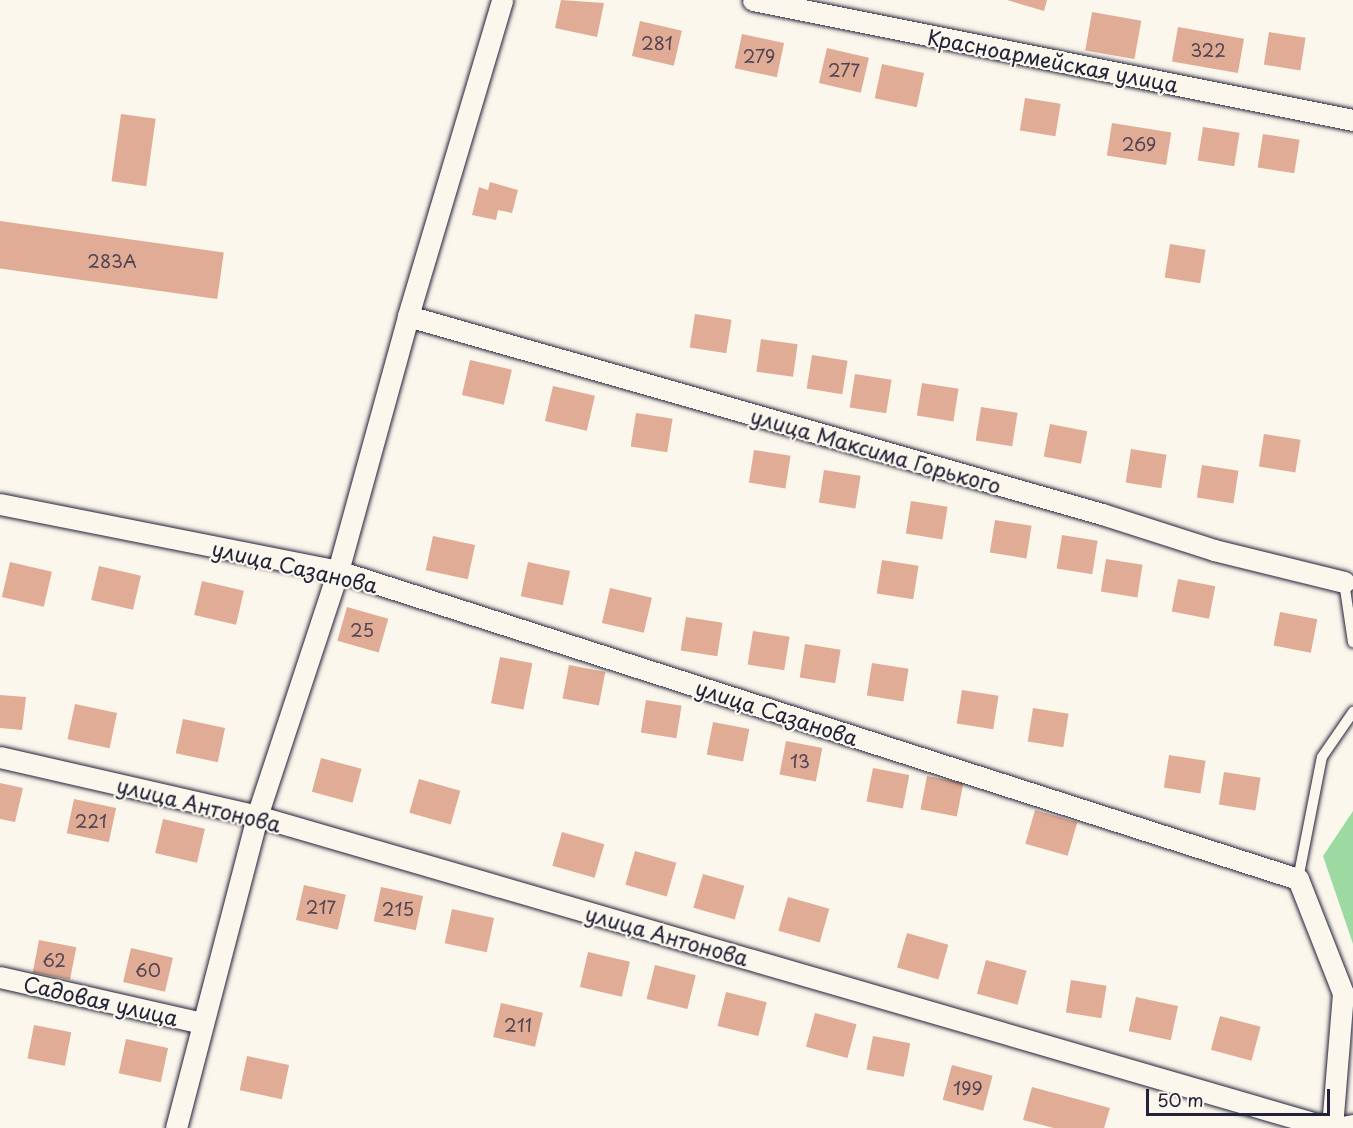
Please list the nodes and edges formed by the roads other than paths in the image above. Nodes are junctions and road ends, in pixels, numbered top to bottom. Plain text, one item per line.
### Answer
1 (502, 0) edge
2 (753, 0) edge
3 (1353, 120) edge
4 (408, 316) junction
5 (0, 504) edge
6 (338, 571) junction
7 (1344, 582) joint
8 (1353, 642) edge
9 (1353, 712) edge
10 (0, 758) edge
11 (257, 816) junction
12 (1298, 879) junction
13 (0, 977) edge
14 (202, 1023) junction
15 (1353, 1125) edge
16 (176, 1128) edge
17 (1333, 1128) edge

1 - 4 street
2 - 3 street, Красноармейская улица
4 - 6 street
4 - 7 street, улица Максима Горького
5 - 6 street, улица Сазанова
6 - 11 street
6 - 12 street, улица Сазанова
7 - 8 lane
9 - 12 lane
10 - 11 street, улица Антонова
11 - 14 street
11 - 17 street, улица Антонова
12 - 17 street
13 - 14 street, Садовая улица
14 - 16 street
15 - 17 street, улица Антонова

